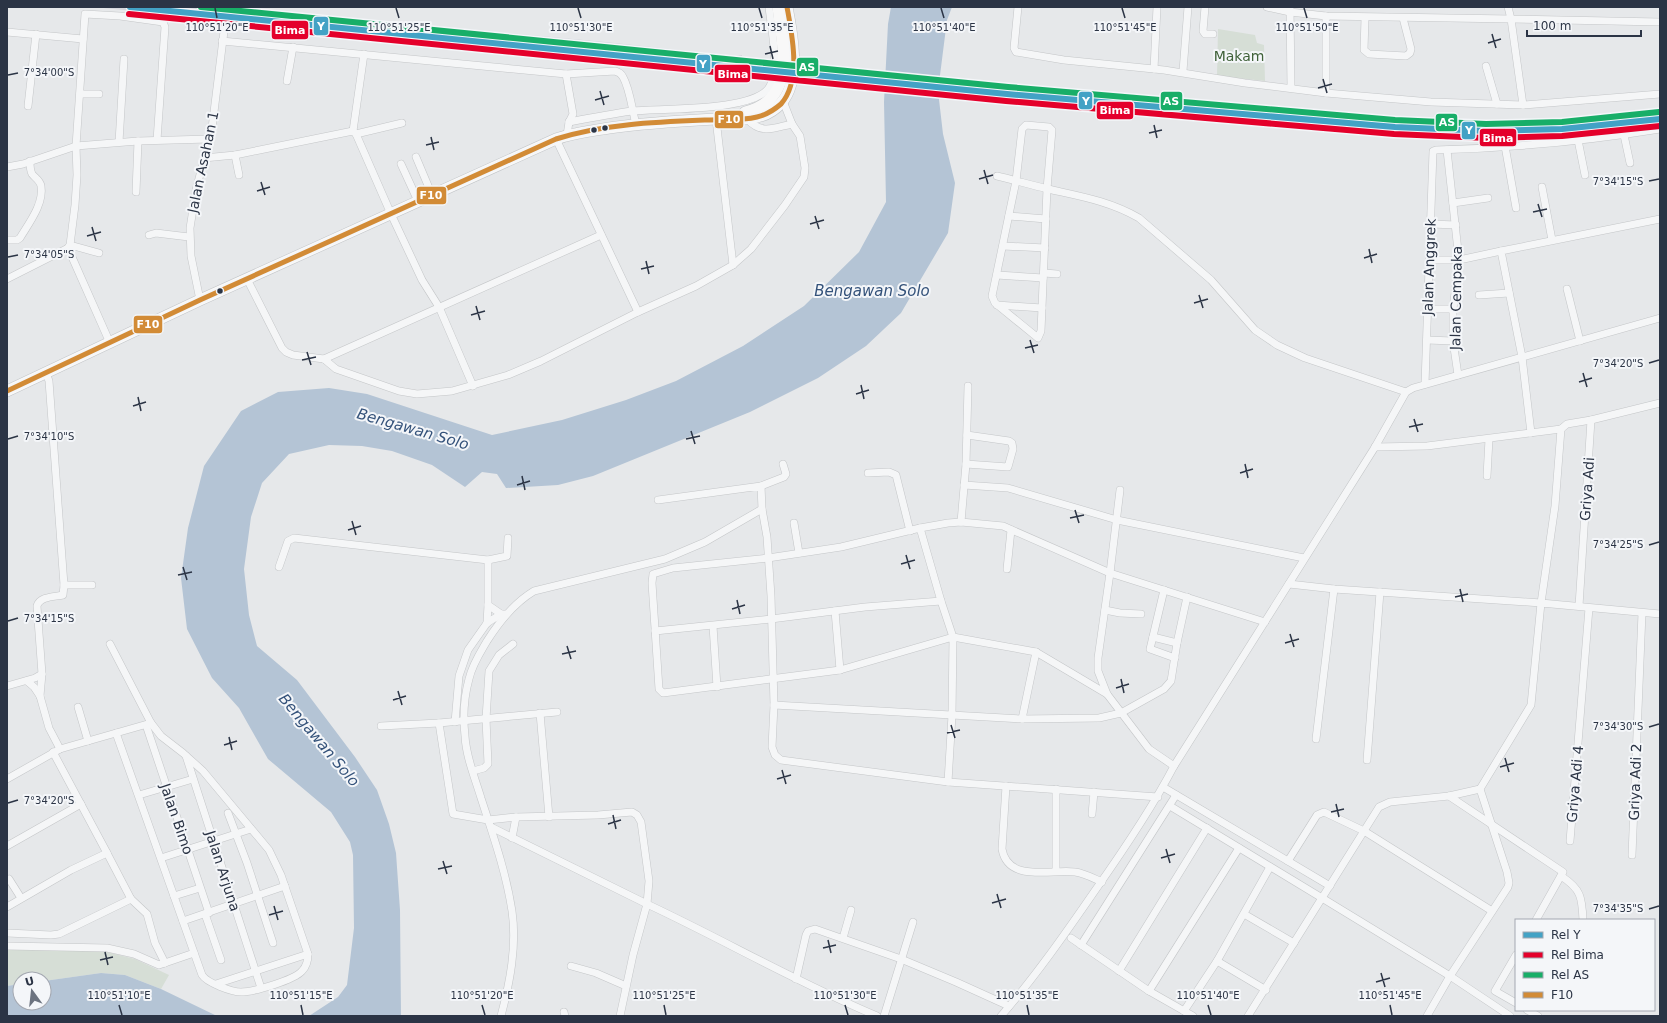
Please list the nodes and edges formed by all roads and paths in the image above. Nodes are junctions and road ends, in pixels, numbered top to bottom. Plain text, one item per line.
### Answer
1 (1018, 7) edge
2 (1157, 7) edge
3 (1188, 7) edge
4 (1205, 7) edge
5 (1267, 7) edge
6 (1508, 7) edge
7 (776, 8) edge
8 (1290, 10) edge
9 (1326, 16) junction
10 (1365, 18) junction
11 (1403, 18) junction
12 (1511, 19) junction
13 (1660, 22) edge
14 (225, 23) dead end
15 (7, 32) edge
16 (36, 34) junction
17 (1213, 34) dead end
18 (83, 39) junction
19 (222, 41) junction
20 (293, 47) junction
21 (364, 54) junction
22 (124, 59) dead end
23 (1486, 66) dead end
24 (1154, 68) junction
25 (1183, 70) dead end
26 (566, 74) junction
27 (288, 81) dead end
28 (1290, 88) junction
29 (1326, 93) junction
30 (80, 94) junction
31 (99, 94) dead end
32 (1660, 94) edge
33 (783, 101) junction
34 (1497, 104) junction
35 (1523, 105) junction
36 (28, 106) dead end
37 (632, 111) junction
38 (718, 119) junction
39 (747, 119) junction
40 (569, 122) junction
41 (402, 123) dead end
42 (636, 124) junction
43 (792, 124) junction
44 (1660, 129) edge
45 (355, 132) junction
46 (1624, 135) junction
47 (561, 137) junction
48 (209, 139) junction
49 (157, 140) junction
50 (1578, 140) junction
51 (138, 141) junction
52 (120, 142) junction
53 (76, 146) junction
54 (1505, 146) junction
55 (1447, 150) junction
56 (235, 155) junction
57 (416, 157) dead end
58 (204, 158) junction
59 (30, 161) junction
60 (1630, 163) dead end
61 (401, 164) dead end
62 (7, 166) edge
63 (239, 175) dead end
64 (1584, 175) dead end
65 (997, 176) dead end
66 (1016, 181) junction
67 (1542, 187) dead end
68 (1047, 189) junction
69 (136, 192) dead end
70 (432, 195) junction
71 (1488, 198) dead end
72 (418, 201) junction
73 (1453, 203) junction
74 (1516, 208) dead end
75 (391, 214) junction
76 (1009, 216) junction
77 (1046, 219) junction
78 (1660, 219) edge
79 (1430, 224) junction
80 (1456, 225) junction
81 (149, 235) dead end
82 (601, 235) junction
83 (189, 237) junction
84 (7, 240) edge
85 (1552, 240) junction
86 (69, 246) junction
87 (1003, 246) junction
88 (1045, 248) junction
89 (1501, 251) junction
90 (98, 253) dead end
91 (1429, 260) junction
92 (1459, 260) junction
93 (733, 265) junction
94 (1057, 274) dead end
95 (997, 275) junction
96 (1044, 275) junction
97 (7, 279) edge
98 (247, 279) junction
99 (1567, 289) dead end
100 (1509, 294) junction
101 (1479, 295) dead end
102 (200, 300) junction
103 (997, 305) junction
104 (439, 307) junction
105 (1042, 308) junction
106 (1427, 309) junction
107 (1453, 309) junction
108 (638, 312) junction
109 (1660, 318) edge
110 (1426, 340) junction
111 (1453, 341) junction
112 (1580, 341) junction
113 (110, 343) junction
114 (1522, 357) junction
115 (324, 359) junction
116 (46, 373) junction
117 (1458, 375) junction
118 (1425, 384) junction
119 (473, 386) junction
120 (968, 386) dead end
121 (7, 391) edge
122 (1406, 392) junction
123 (1660, 403) edge
124 (1591, 420) junction
125 (1561, 429) junction
126 (1531, 433) junction
127 (967, 435) junction
128 (1489, 439) junction
129 (1375, 447) junction
130 (783, 464) dead end
131 (966, 464) junction
132 (868, 473) dead end
133 (1487, 476) dead end
134 (964, 485) junction
135 (761, 486) junction
136 (1120, 490) dead end
137 (658, 500) dead end
138 (762, 509) junction
139 (1117, 520) junction
140 (961, 522) junction
141 (794, 523) dead end
142 (920, 528) junction
143 (1011, 530) junction
144 (910, 531) junction
145 (508, 538) dead end
146 (799, 553) junction
147 (768, 558) junction
148 (1304, 558) junction
149 (665, 559) junction
150 (488, 560) junction
151 (279, 566) dead end
152 (673, 568) junction
153 (1007, 569) dead end
154 (1110, 573) junction
155 (1289, 584) junction
156 (64, 585) junction
157 (92, 585) dead end
158 (1334, 589) junction
159 (1164, 590) junction
160 (1380, 592) junction
161 (1188, 597) junction
162 (941, 601) junction
163 (1541, 603) junction
164 (488, 605) junction
165 (1579, 606) junction
166 (1590, 608) junction
167 (835, 610) junction
168 (1105, 610) junction
169 (1642, 613) junction
170 (504, 614) junction
171 (1140, 614) dead end
172 (1660, 614) edge
173 (771, 619) junction
174 (1265, 622) junction
175 (487, 623) junction
176 (713, 626) junction
177 (655, 631) junction
178 (953, 637) junction
179 (1153, 637) junction
180 (473, 642) junction
181 (1177, 643) junction
182 (110, 644) dead end
183 (513, 644) dead end
184 (1036, 652) junction
185 (477, 658) junction
186 (1175, 658) junction
187 (840, 670) junction
188 (42, 674) junction
189 (773, 679) junction
190 (27, 681) junction
191 (7, 686) edge
192 (717, 687) junction
193 (1107, 694) junction
194 (40, 696) junction
195 (774, 705) junction
196 (78, 707) dead end
197 (557, 712) dead end
198 (540, 714) junction
199 (1121, 714) junction
200 (952, 715) junction
201 (486, 719) junction
202 (1022, 719) junction
203 (464, 720) junction
204 (455, 722) junction
205 (439, 723) junction
206 (148, 724) junction
207 (382, 726) dead end
208 (116, 732) junction
209 (1316, 739) dead end
210 (88, 741) junction
211 (57, 751) junction
212 (186, 755) junction
213 (1367, 760) dead end
214 (1174, 766) junction
215 (473, 771) junction
216 (7, 779) edge
217 (193, 779) junction
218 (948, 782) junction
219 (1006, 786) junction
220 (166, 787) junction
221 (1163, 787) junction
222 (1056, 789) junction
223 (1480, 789) junction
224 (1094, 792) junction
225 (138, 795) junction
226 (1176, 796) junction
227 (1449, 796) junction
228 (1158, 797) junction
229 (81, 804) junction
230 (1170, 806) junction
231 (228, 813) dead end
232 (1092, 814) dead end
233 (516, 817) junction
234 (549, 817) junction
235 (490, 823) junction
236 (1490, 823) junction
237 (1207, 828) junction
238 (251, 829) junction
239 (1364, 831) junction
240 (237, 834) junction
241 (512, 838) junction
242 (214, 841) junction
243 (1570, 841) dead end
244 (7, 846) edge
245 (1239, 848) junction
246 (188, 849) junction
247 (107, 853) junction
248 (1632, 855) dead end
249 (161, 858) junction
250 (1288, 861) junction
251 (1270, 867) junction
252 (1056, 871) junction
253 (1561, 876) junction
254 (10, 879) dead end
255 (1102, 882) junction
256 (285, 886) junction
257 (1330, 886) junction
258 (200, 888) junction
259 (258, 895) junction
260 (174, 896) junction
261 (21, 898) junction
262 (1322, 898) junction
263 (131, 899) junction
264 (234, 904) junction
265 (647, 904) junction
266 (7, 907) edge
267 (851, 910) dead end
268 (1492, 911) junction
269 (207, 913) junction
270 (1244, 914) junction
271 (1537, 919) edge
272 (1583, 919) edge
273 (183, 921) junction
274 (913, 922) dead end
275 (7, 933) edge
276 (843, 938) junction
277 (1071, 938) dead end
278 (273, 943) dead end
279 (1294, 943) junction
280 (1081, 945) junction
281 (7, 946) edge
282 (194, 953) junction
283 (308, 954) junction
284 (1515, 956) edge
285 (901, 959) junction
286 (221, 960) dead end
287 (1217, 961) junction
288 (165, 963) junction
289 (571, 966) dead end
290 (256, 971) junction
291 (1119, 971) junction
292 (1450, 976) junction
293 (796, 979) junction
294 (216, 984) junction
295 (626, 986) junction
296 (261, 988) junction
297 (1266, 990) junction
298 (1149, 991) junction
299 (1495, 991) junction
300 (1488, 1001) junction
301 (1515, 1002) edge
302 (1009, 1006) junction
303 (1499, 1009) junction
304 (1184, 1011) junction
305 (1529, 1011) edge
306 (502, 1016) edge
307 (620, 1016) edge
308 (877, 1016) edge
309 (884, 1016) edge
310 (1001, 1016) edge
311 (1192, 1016) edge
312 (1248, 1016) edge
313 (1427, 1016) edge
314 (1495, 1016) edge
315 (1510, 1016) edge
316 (1538, 1016) edge

1 - 24 street
2 - 24 street
3 - 25 street
4 - 17 street
5 - 8 street
6 - 12 street
7 - 33 main road
7 - 37 street
7 - 38 main road
8 - 9 street
8 - 28 street
9 - 10 street
9 - 29 street
10 - 11 street
10 - 11 street
11 - 12 street
12 - 13 street
12 - 35 street
14 - 19 street, Jalan Asahan 1
15 - 16 street
16 - 18 street
16 - 36 street
18 - 30 street
18 - 49 street
19 - 20 street
19 - 48 street, Jalan Asahan 1
20 - 21 street
20 - 27 street
21 - 26 street
21 - 45 street
22 - 52 street
23 - 34 street
24 - 28 street
26 - 37 street
26 - 40 street
28 - 29 street
29 - 34 street
30 - 31 street
30 - 53 street
32 - 35 street
33 - 39 main road
33 - 43 street
34 - 35 street
37 - 40 street
37 - 42 street
38 - 39 main road
38 - 42 main road
38 - 93 street
39 - 43 street
40 - 47 street
41 - 45 street
42 - 47 main road
43 - 93 street
44 - 46 street
45 - 56 street
45 - 75 street
46 - 50 street
46 - 60 street
47 - 70 main road
47 - 82 street
48 - 49 street
48 - 58 street, Jalan Asahan 1
49 - 51 street
50 - 54 street
50 - 64 street
51 - 52 street
51 - 69 street
52 - 53 street
53 - 59 street
53 - 86 street
54 - 55 street
54 - 74 street
55 - 73 street, Jalan Cempaka
55 - 79 street, Jalan Anggrek
56 - 58 street
56 - 63 street
57 - 70 street
58 - 83 street, Jalan Asahan 1
59 - 62 street
59 - 84 street
61 - 72 street
65 - 66 street
66 - 68 street
66 - 68 street
66 - 76 street
67 - 85 street
68 - 77 street
68 - 122 street
70 - 72 main road
71 - 73 street
72 - 75 main road
73 - 80 street, Jalan Cempaka
75 - 98 main road
75 - 104 street
76 - 77 street
76 - 87 street
77 - 88 street
78 - 85 street
79 - 80 street
79 - 91 street, Jalan Anggrek
80 - 92 street, Jalan Cempaka
81 - 83 street
82 - 104 street
82 - 108 street
83 - 102 street, Jalan Asahan 1
85 - 89 street
86 - 90 street
86 - 97 street
86 - 113 street
87 - 88 street
87 - 95 street
88 - 96 street
89 - 92 street
89 - 100 street
91 - 92 street
91 - 106 street, Jalan Anggrek
92 - 107 street, Jalan Cempaka
93 - 108 street
94 - 96 street
95 - 96 street
95 - 103 street
96 - 105 street
98 - 102 main road
98 - 115 street
99 - 112 street
100 - 101 street
100 - 114 street
102 - 113 main road
103 - 105 street
103 - 105 street
104 - 115 street
104 - 119 street
106 - 107 street
106 - 110 street, Jalan Anggrek
107 - 111 street, Jalan Cempaka
108 - 119 street
109 - 112 street
110 - 111 street
110 - 118 street, Jalan Anggrek
111 - 117 street, Jalan Cempaka
112 - 114 street
113 - 116 main road
114 - 117 street
114 - 126 street
115 - 119 street
116 - 121 main road
116 - 156 street
117 - 118 street
118 - 122 street
120 - 127 street
122 - 129 street
123 - 124 street
124 - 125 street
124 - 165 street, Griya Adi
125 - 126 street
125 - 163 street
126 - 128 street
127 - 131 street
127 - 131 street
128 - 129 street
128 - 133 street
129 - 148 street
130 - 135 street
131 - 134 street
132 - 144 street
134 - 139 street
134 - 140 street
135 - 137 street
135 - 138 street
136 - 139 street
138 - 147 street
138 - 149 street
139 - 148 street
139 - 154 street
140 - 142 street
140 - 143 street
141 - 146 street
142 - 144 street
142 - 162 street
143 - 153 street
143 - 154 street
144 - 146 street
145 - 150 street
146 - 147 street
147 - 152 street
147 - 173 street
148 - 155 street
149 - 152 street
149 - 170 street
150 - 151 street
150 - 164 street
152 - 177 street
154 - 159 street
154 - 168 street
155 - 158 street
155 - 174 street
156 - 157 street
156 - 188 street
158 - 160 street
158 - 209 street
159 - 161 street
159 - 179 street
160 - 163 street
160 - 213 street
161 - 174 street
161 - 181 street
162 - 167 street
162 - 178 street
163 - 165 street
163 - 223 street
164 - 170 street
164 - 175 street
165 - 166 street
166 - 169 street
166 - 243 street, Griya Adi 4
167 - 173 street
167 - 187 street
168 - 171 street
168 - 193 street
169 - 172 street
169 - 248 street, Griya Adi 2
170 - 175 street
170 - 185 street
173 - 176 street
173 - 189 street
174 - 214 street
175 - 180 street
176 - 177 street
176 - 192 street
177 - 192 street
178 - 184 street
178 - 187 street
178 - 200 street
179 - 181 street
179 - 186 street
180 - 185 street
180 - 204 street
181 - 186 street
182 - 206 street
183 - 201 street
184 - 193 street
184 - 202 street
185 - 203 street
186 - 199 street
187 - 189 street
188 - 190 street
188 - 194 street
189 - 192 street
189 - 195 street
190 - 191 street
190 - 194 street
193 - 199 street
194 - 211 street
195 - 200 street
195 - 218 street
196 - 210 street
197 - 198 street
198 - 201 street
198 - 234 street
199 - 202 street
199 - 214 street
200 - 202 street
200 - 218 street
201 - 203 street
201 - 215 street
203 - 204 street
203 - 215 street
204 - 205 street
205 - 207 street
205 - 235 street
206 - 208 street
206 - 212 street
206 - 220 street, Jalan Bimo
208 - 210 street
208 - 225 street
210 - 211 street
211 - 216 street
211 - 229 street
212 - 217 street, Jalan Arjuna
212 - 238 street
214 - 221 street
215 - 235 street
217 - 220 street
217 - 242 street, Jalan Arjuna
218 - 219 street
219 - 222 street
219 - 252 street
220 - 225 street
220 - 246 street, Jalan Bimo
221 - 226 street
221 - 228 street
222 - 224 street
222 - 252 street
223 - 227 street
223 - 236 street
224 - 228 street
224 - 232 street
225 - 249 street
226 - 230 street
226 - 250 street
227 - 236 street
227 - 239 street
228 - 255 street
229 - 244 street
229 - 247 street
230 - 237 street
230 - 280 street
231 - 240 street
233 - 234 street
233 - 235 street
233 - 241 street
234 - 265 street
235 - 241 street
235 - 306 street
236 - 253 street
236 - 268 street
237 - 245 street
237 - 291 street
238 - 240 street
238 - 256 street
239 - 250 street
239 - 257 street
239 - 268 street
240 - 242 street
240 - 259 street
241 - 265 street
242 - 246 street
242 - 264 street, Jalan Arjuna
245 - 251 street
245 - 298 street
246 - 249 street
246 - 258 street, Jalan Bimo
247 - 261 street
247 - 263 street
249 - 260 street
250 - 257 street
251 - 262 street
251 - 270 street
252 - 255 street
253 - 271 street
253 - 272 street
254 - 261 street
255 - 302 street
256 - 259 street
256 - 283 street
257 - 262 street
258 - 260 street
258 - 269 street, Jalan Bimo
259 - 264 street
259 - 278 street
260 - 273 street
261 - 266 street
262 - 279 street
262 - 292 street
263 - 275 street
263 - 288 street
264 - 269 street
264 - 290 street, Jalan Arjuna
265 - 293 street
265 - 295 street
267 - 276 street
268 - 292 street
269 - 273 street
269 - 286 street, Jalan Bimo
270 - 279 street
270 - 287 street
273 - 282 street
274 - 285 street
276 - 285 street
276 - 293 street
277 - 280 street
279 - 297 street
280 - 291 street
281 - 288 street
282 - 288 street
282 - 294 street
283 - 290 street
283 - 296 street
284 - 299 street
285 - 302 street
285 - 309 street
287 - 297 street
287 - 304 street
289 - 295 street
290 - 294 street
290 - 296 street, Jalan Arjuna
291 - 298 street
292 - 300 street
292 - 313 street
293 - 308 street
294 - 296 street
295 - 307 street
297 - 312 street
298 - 304 street
299 - 300 street
299 - 301 street
300 - 303 street
302 - 310 street
303 - 314 street
303 - 315 street
304 - 311 street
305 - 316 street

